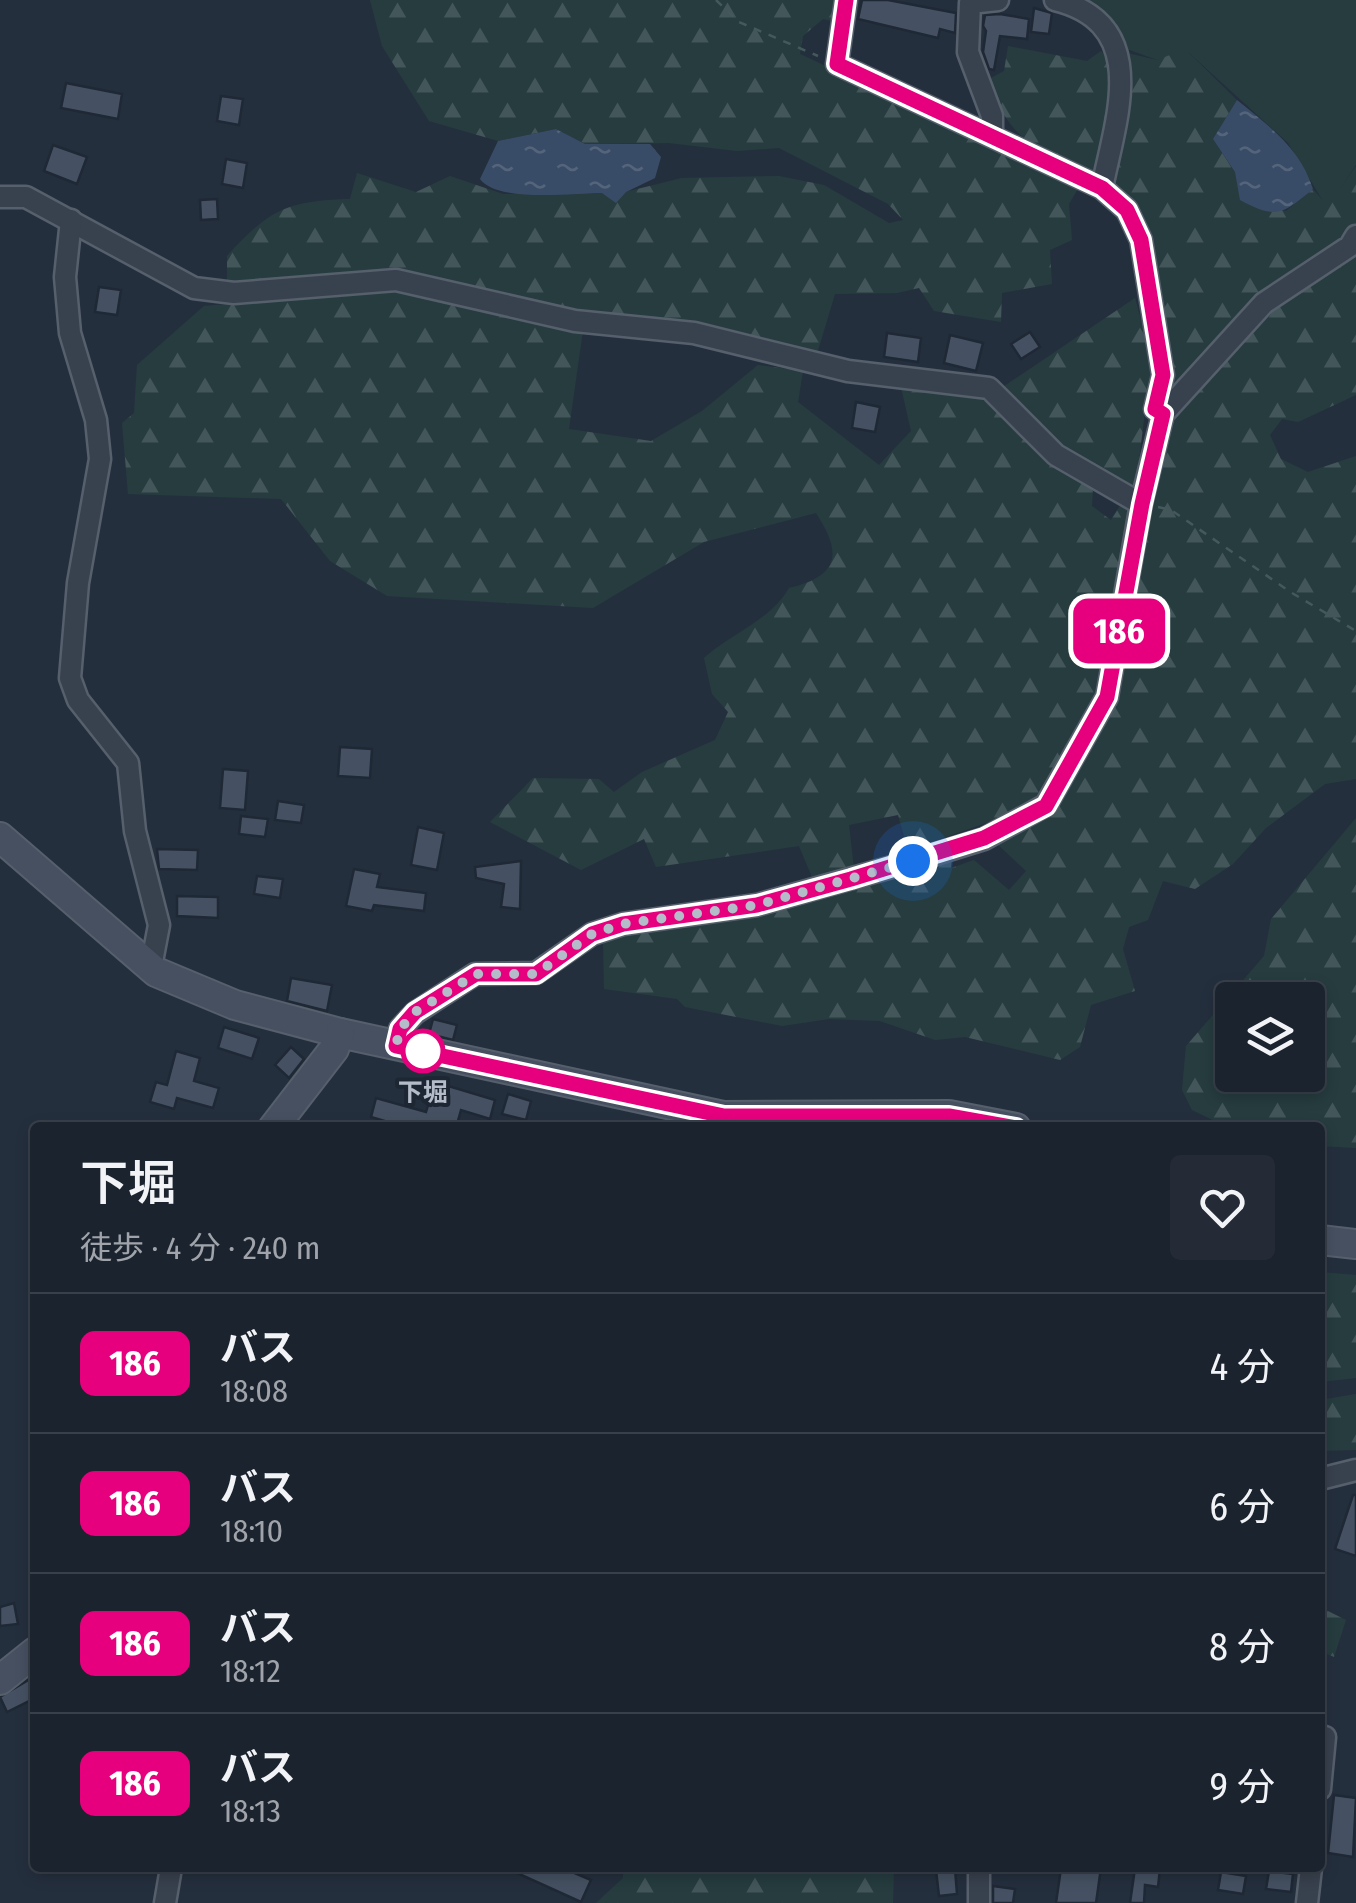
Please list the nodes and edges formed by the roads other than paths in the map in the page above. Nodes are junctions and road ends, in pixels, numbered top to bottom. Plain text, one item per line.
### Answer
1 (846, 0) edge
2 (998, 0) edge
3 (1055, 0) edge
4 (969, 2) edge
5 (992, 136) junction
6 (1102, 188) junction
7 (0, 197) edge
8 (71, 220) junction
9 (1356, 236) edge
10 (1163, 414) junction
11 (1142, 504) junction
12 (0, 837) edge
13 (151, 968) junction
14 (340, 1033) junction
15 (396, 1046) junction
16 (277, 1122) edge
17 (759, 1122) edge
18 (791, 1122) edge
19 (982, 1122) edge
20 (1325, 1241) edge
21 (1356, 1244) edge
22 (1356, 1470) edge
23 (1325, 1478) edge
24 (30, 1656) edge
25 (0, 1680) edge
26 (169, 1872) edge
27 (978, 1872) edge
28 (1311, 1872) edge
29 (165, 1903) edge
30 (979, 1903) edge
31 (1306, 1903) edge

1 - 5 street
2 - 4 street
3 - 6 street
4 - 5 street
5 - 6 street
6 - 10 street
7 - 8 street
8 - 11 street
8 - 13 street
9 - 10 street
10 - 11 street
11 - 15 street
12 - 13 street
13 - 14 street
14 - 15 street
14 - 16 street
15 - 17 street
18 - 19 street
20 - 21 street
22 - 23 street
24 - 25 street
26 - 29 street
27 - 30 street
28 - 31 street

